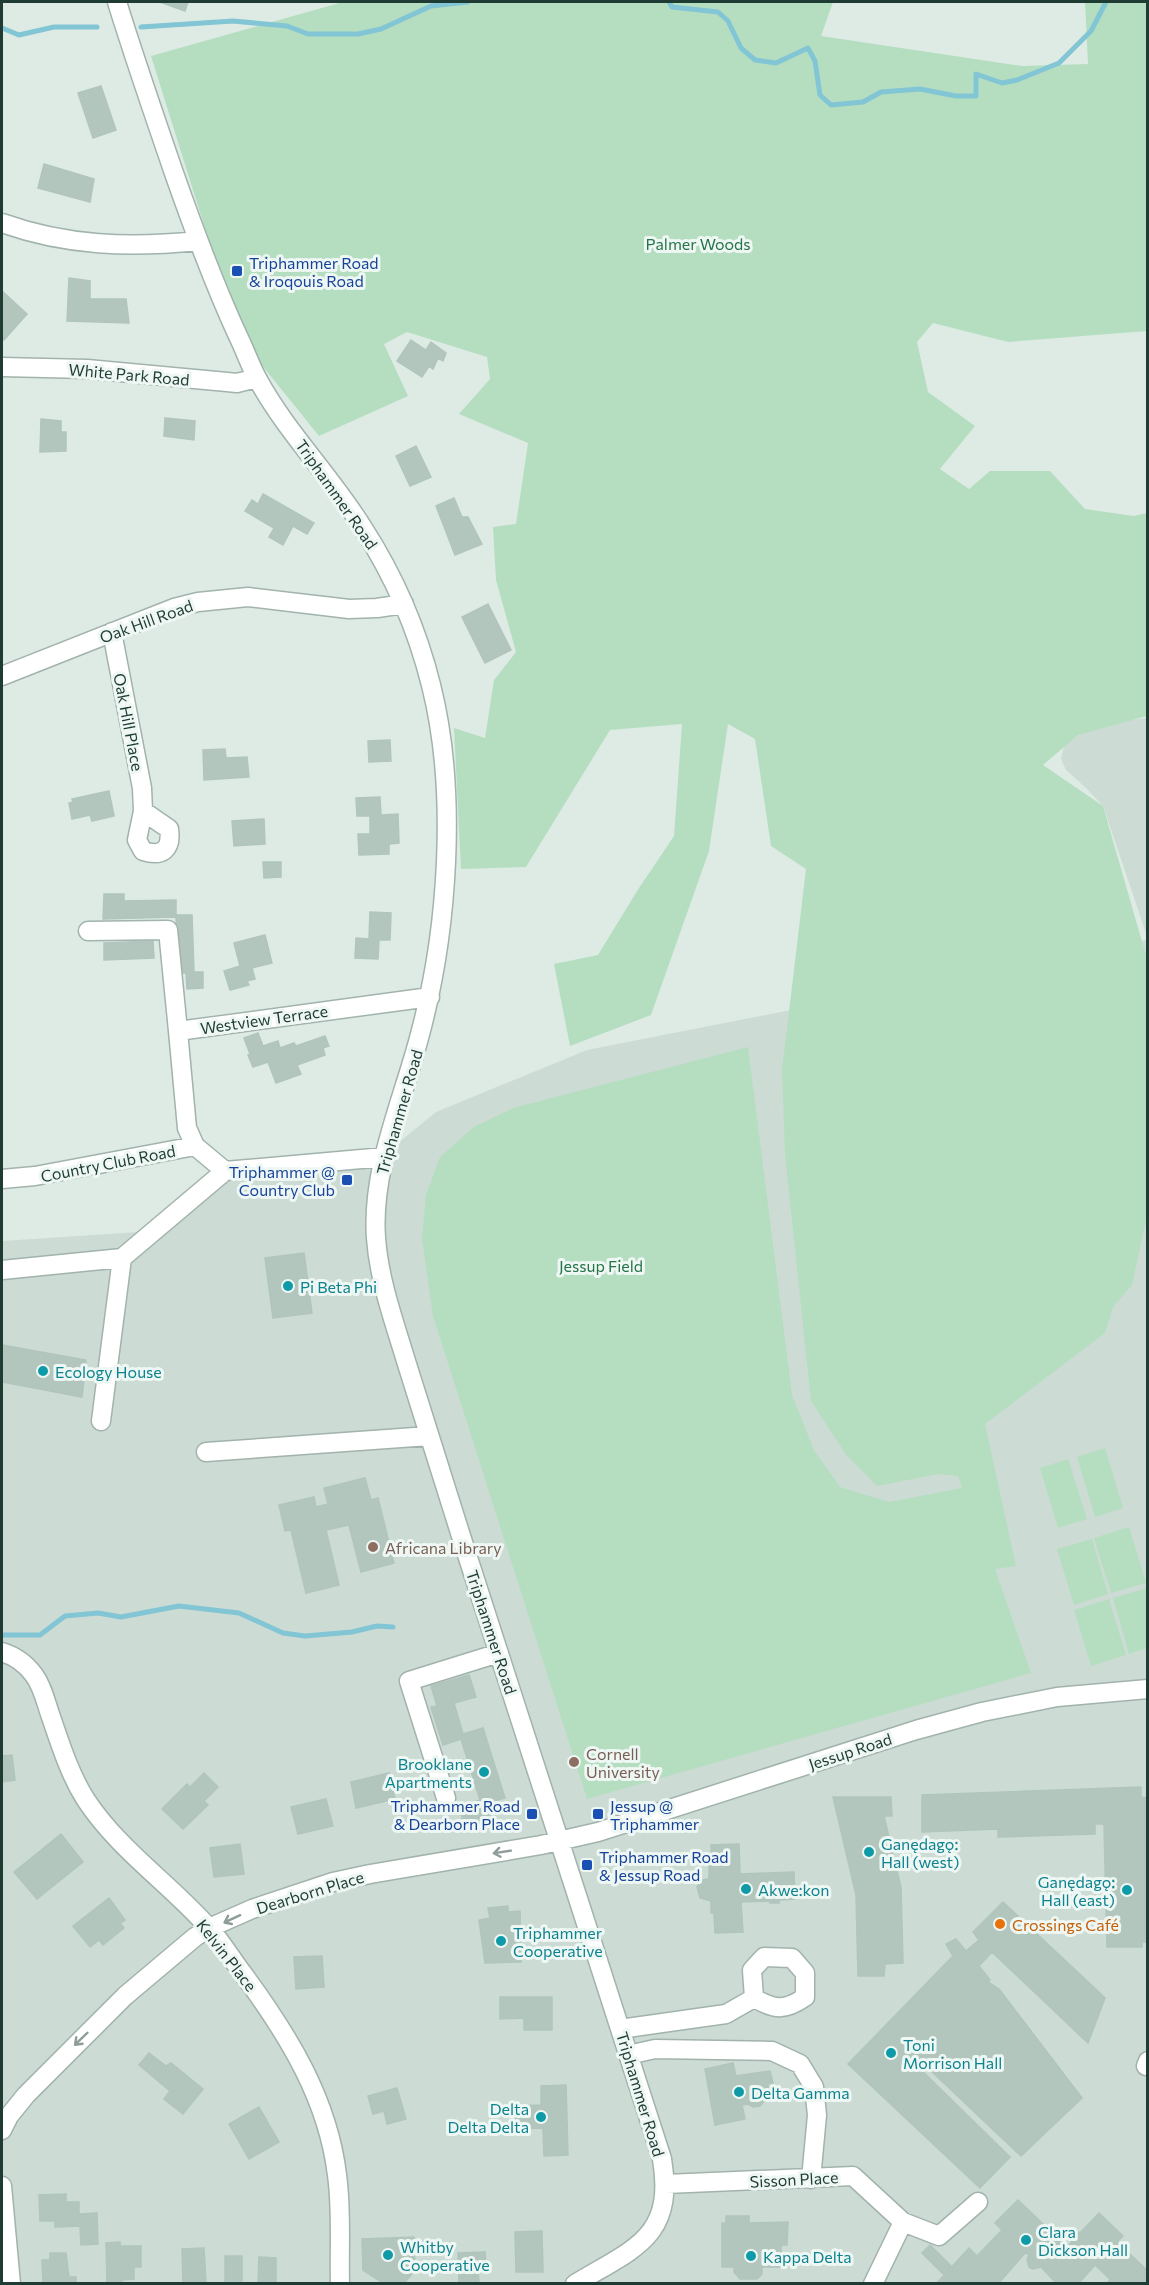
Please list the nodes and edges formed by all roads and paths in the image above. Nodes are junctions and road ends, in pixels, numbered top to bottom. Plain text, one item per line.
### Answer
1 (117, 2) edge
2 (2, 223) edge
3 (198, 241) junction
4 (2, 367) edge
5 (257, 378) junction
6 (404, 604) junction
7 (112, 632) junction
8 (2, 676) edge
9 (143, 811) dead end
10 (88, 931) dead end
11 (430, 997) junction
12 (178, 1030) junction
13 (195, 1146) junction
14 (384, 1157) junction
15 (225, 1171) junction
16 (2, 1179) edge
17 (122, 1258) junction
18 (2, 1270) edge
19 (101, 1421) dead end
20 (429, 1436) junction
21 (206, 1452) dead end
22 (2, 1652) edge
23 (499, 1653) junction
24 (1148, 1689) edge
25 (446, 1798) dead end
26 (559, 1841) junction
27 (209, 1928) junction
28 (754, 1998) dead end
29 (620, 2029) junction
30 (628, 2055) junction
31 (1148, 2061) edge
32 (1148, 2066) edge
33 (2, 2130) edge
34 (811, 2179) junction
35 (666, 2184) junction
36 (2, 2194) edge
37 (978, 2202) dead end
38 (903, 2222) junction
39 (11, 2283) edge
40 (340, 2283) edge
41 (575, 2283) edge
42 (873, 2283) edge

1 - 3 street, Triphammer Road
2 - 3 street
3 - 5 street, Triphammer Road
4 - 5 street, White Park Road
5 - 6 street, Triphammer Road
6 - 7 street, Oak Hill Road
6 - 11 street, Triphammer Road
7 - 8 street, Oak Hill Road
7 - 9 street, Oak Hill Place
10 - 12 street
11 - 12 street, Westview Terrace
11 - 14 street, Triphammer Road
12 - 13 street, Westview Terrace
13 - 15 street, Country Club Road
13 - 16 street, Country Club Road
14 - 15 street
14 - 20 street, Triphammer Road
15 - 17 street
17 - 18 street
17 - 19 street
20 - 21 street
20 - 23 street, Triphammer Road
22 - 27 street, Kelvin Place
23 - 25 street
23 - 26 street, Triphammer Road
24 - 26 street, Jessup Road
26 -> 27 street, Dearborn Place
26 - 29 street, Triphammer Road
27 -> 33 street, Dearborn Place
27 - 40 street, Kelvin Place
28 - 29 street
29 - 30 street, Triphammer Road
30 - 34 street
30 - 35 street, Triphammer Road
31 - 32 street
34 - 35 street, Sisson Place
34 - 38 street, Sisson Place
35 - 41 street, Triphammer Road
36 - 39 street
37 - 38 street
38 - 42 street

